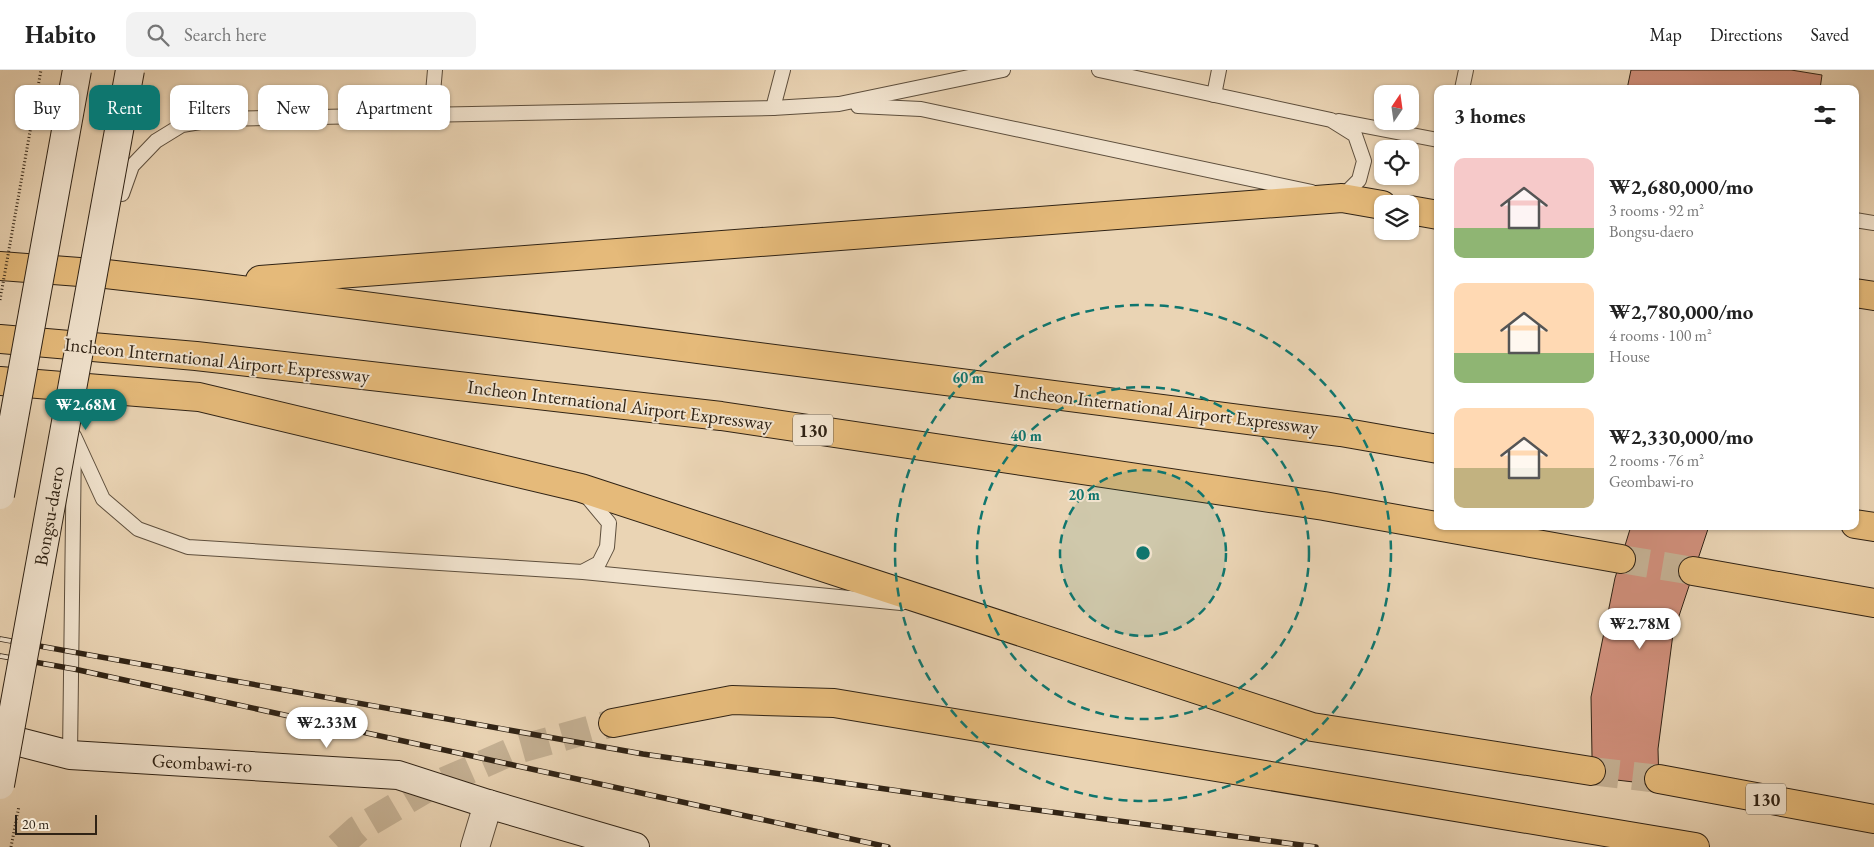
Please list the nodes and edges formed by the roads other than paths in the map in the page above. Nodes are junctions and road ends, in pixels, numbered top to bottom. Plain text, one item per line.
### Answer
1 (77, 70) edge
2 (130, 70) edge
3 (435, 70) edge
4 (783, 70) edge
5 (1004, 70) edge
6 (1099, 70) edge
7 (1219, 70) edge
8 (1466, 70) edge
9 (434, 85) edge
10 (1463, 85) edge
11 (1214, 95) junction
12 (839, 104) junction
13 (773, 108) junction
14 (450, 115) edge
15 (338, 117) edge
16 (1331, 120) junction
17 (1434, 139) edge
18 (122, 194) dead end
19 (1342, 198) junction
20 (1374, 204) edge
21 (1419, 212) edge
22 (1434, 214) edge
23 (1859, 221) edge
24 (1874, 223) edge
25 (0, 266) edge
26 (202, 285) junction
27 (1859, 294) edge
28 (1874, 296) edge
29 (0, 340) edge
30 (0, 381) edge
31 (82, 395) dead end
32 (74, 436) junction
33 (1434, 448) edge
34 (581, 488) junction
35 (0, 495) edge
36 (1434, 525) edge
37 (1859, 525) edge
38 (1874, 527) edge
39 (1461, 530) edge
40 (1621, 558) tunnel mouth
41 (1693, 571) tunnel mouth
42 (583, 572) junction
43 (1874, 603) edge
44 (950, 608) junction
45 (613, 723) tunnel mouth
46 (0, 737) edge
47 (70, 755) junction
48 (1591, 771) tunnel mouth
49 (1659, 779) tunnel mouth
50 (0, 785) edge
51 (488, 804) junction
52 (1874, 819) edge
53 (475, 847) edge
54 (635, 847) edge
55 (1695, 847) edge

1 - 35 main road, bridge
2 - 50 main road, Bongsu-daero, bridge
3 - 9 lane
4 - 13 lane
5 - 12 lane
6 - 11 lane
7 - 11 lane
8 - 10 lane
11 - 16 lane
12 - 13 lane
12 - 19 lane
13 - 14 lane
15 - 18 lane
16 - 17 lane
16 - 19 lane
19 - 20 highway
19 - 26 highway
21 - 22 highway
23 - 24 lane
25 - 26 highway, Incheon International Airport Expressway
26 - 33 highway, Incheon International Airport Expressway
27 - 28 highway
29 - 36 highway, Incheon International Airport Expressway / 130
30 - 34 highway
31 - 32 lane
32 - 42 lane
32 - 47 lane
34 - 42 lane
34 - 44 highway
37 - 38 highway
39 - 40 highway, Incheon International Airport Expressway / 130
41 - 43 highway
42 - 44 lane
44 - 48 highway
45 - 55 highway
46 - 47 main road, Geombawi-ro
47 - 51 main road, Geombawi-ro
49 - 52 highway, 130
51 - 53 main road
51 - 54 main road, Geombawi-ro

